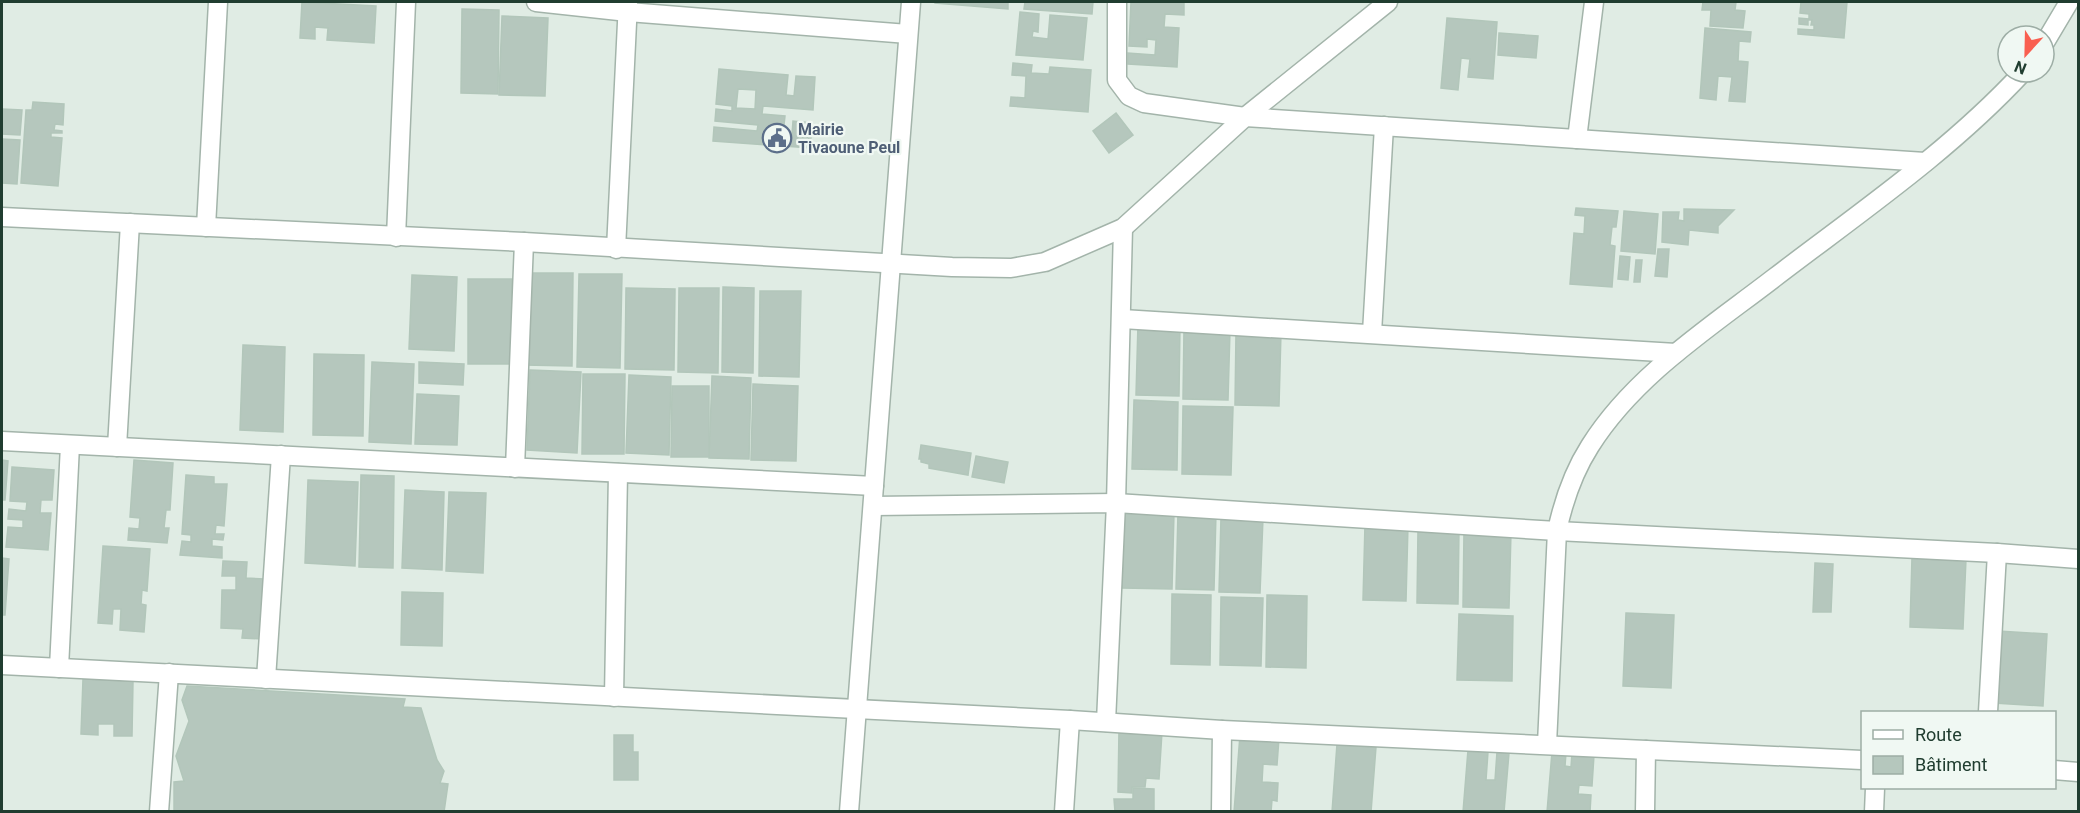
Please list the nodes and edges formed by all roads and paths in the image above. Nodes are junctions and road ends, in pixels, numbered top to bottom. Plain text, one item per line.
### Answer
1 (218, 2) edge
2 (406, 2) edge
3 (536, 2) edge
4 (911, 2) edge
5 (1117, 2) edge
6 (1388, 2) edge
7 (1594, 2) edge
8 (2069, 2) edge
9 (628, 7) edge
10 (2056, 24) edge
11 (908, 34) junction
12 (2012, 84) edge
13 (1245, 117) junction
14 (1383, 126) junction
15 (1577, 139) junction
16 (1925, 162) junction
17 (2, 217) edge
18 (130, 223) junction
19 (206, 227) junction
20 (1123, 228) junction
21 (396, 237) junction
22 (524, 243) junction
23 (616, 249) junction
24 (891, 263) junction
25 (1122, 319) junction
26 (1372, 333) junction
27 (1676, 353) junction
28 (2, 441) edge
29 (70, 444) junction
30 (117, 447) junction
31 (281, 455) junction
32 (515, 468) junction
33 (618, 473) junction
34 (874, 486) junction
35 (1116, 503) junction
36 (873, 506) junction
37 (1557, 531) junction
38 (1997, 553) junction
39 (2079, 559) edge
40 (2, 665) edge
41 (59, 668) junction
42 (169, 673) junction
43 (266, 679) junction
44 (614, 696) junction
45 (858, 709) junction
46 (1988, 711) edge
47 (1070, 720) junction
48 (1106, 722) junction
49 (1222, 730) junction
50 (1547, 744) junction
51 (1646, 750) junction
52 (1861, 760) edge
53 (2056, 770) edge
54 (2079, 772) edge
55 (1875, 789) edge
56 (159, 812) edge
57 (849, 812) edge
58 (1064, 812) edge
59 (1221, 812) edge
60 (1645, 812) edge
61 (1874, 812) edge

1 - 19 street
2 - 21 street
3 - 9 street
4 - 11 street
5 - 13 street
6 - 13 street
7 - 15 street
8 - 10 street
9 - 11 street
9 - 23 street
11 - 24 street
12 - 16 street
13 - 14 street
13 - 20 street
14 - 15 street
14 - 26 street
15 - 16 street
16 - 27 street
17 - 18 street
18 - 19 street
18 - 30 street
19 - 21 street
20 - 24 street
20 - 25 street
21 - 22 street
22 - 23 street
22 - 32 street
23 - 24 street
24 - 34 street
25 - 26 street
25 - 35 street
26 - 27 street
27 - 37 street
28 - 29 street
29 - 30 street
29 - 41 street
30 - 31 street
31 - 32 street
31 - 43 street
32 - 33 street
33 - 34 street
33 - 44 street
34 - 36 street
35 - 36 street
35 - 37 street
35 - 48 street
36 - 45 street
37 - 38 street
37 - 50 street
38 - 39 street
38 - 46 street
40 - 41 street
41 - 42 street
42 - 43 street
42 - 56 street
43 - 44 street
44 - 45 street
45 - 47 street
45 - 57 street
47 - 48 street
47 - 58 street
48 - 49 street
49 - 50 street
49 - 59 street
50 - 51 street
51 - 52 street
51 - 60 street
53 - 54 street
55 - 61 street

